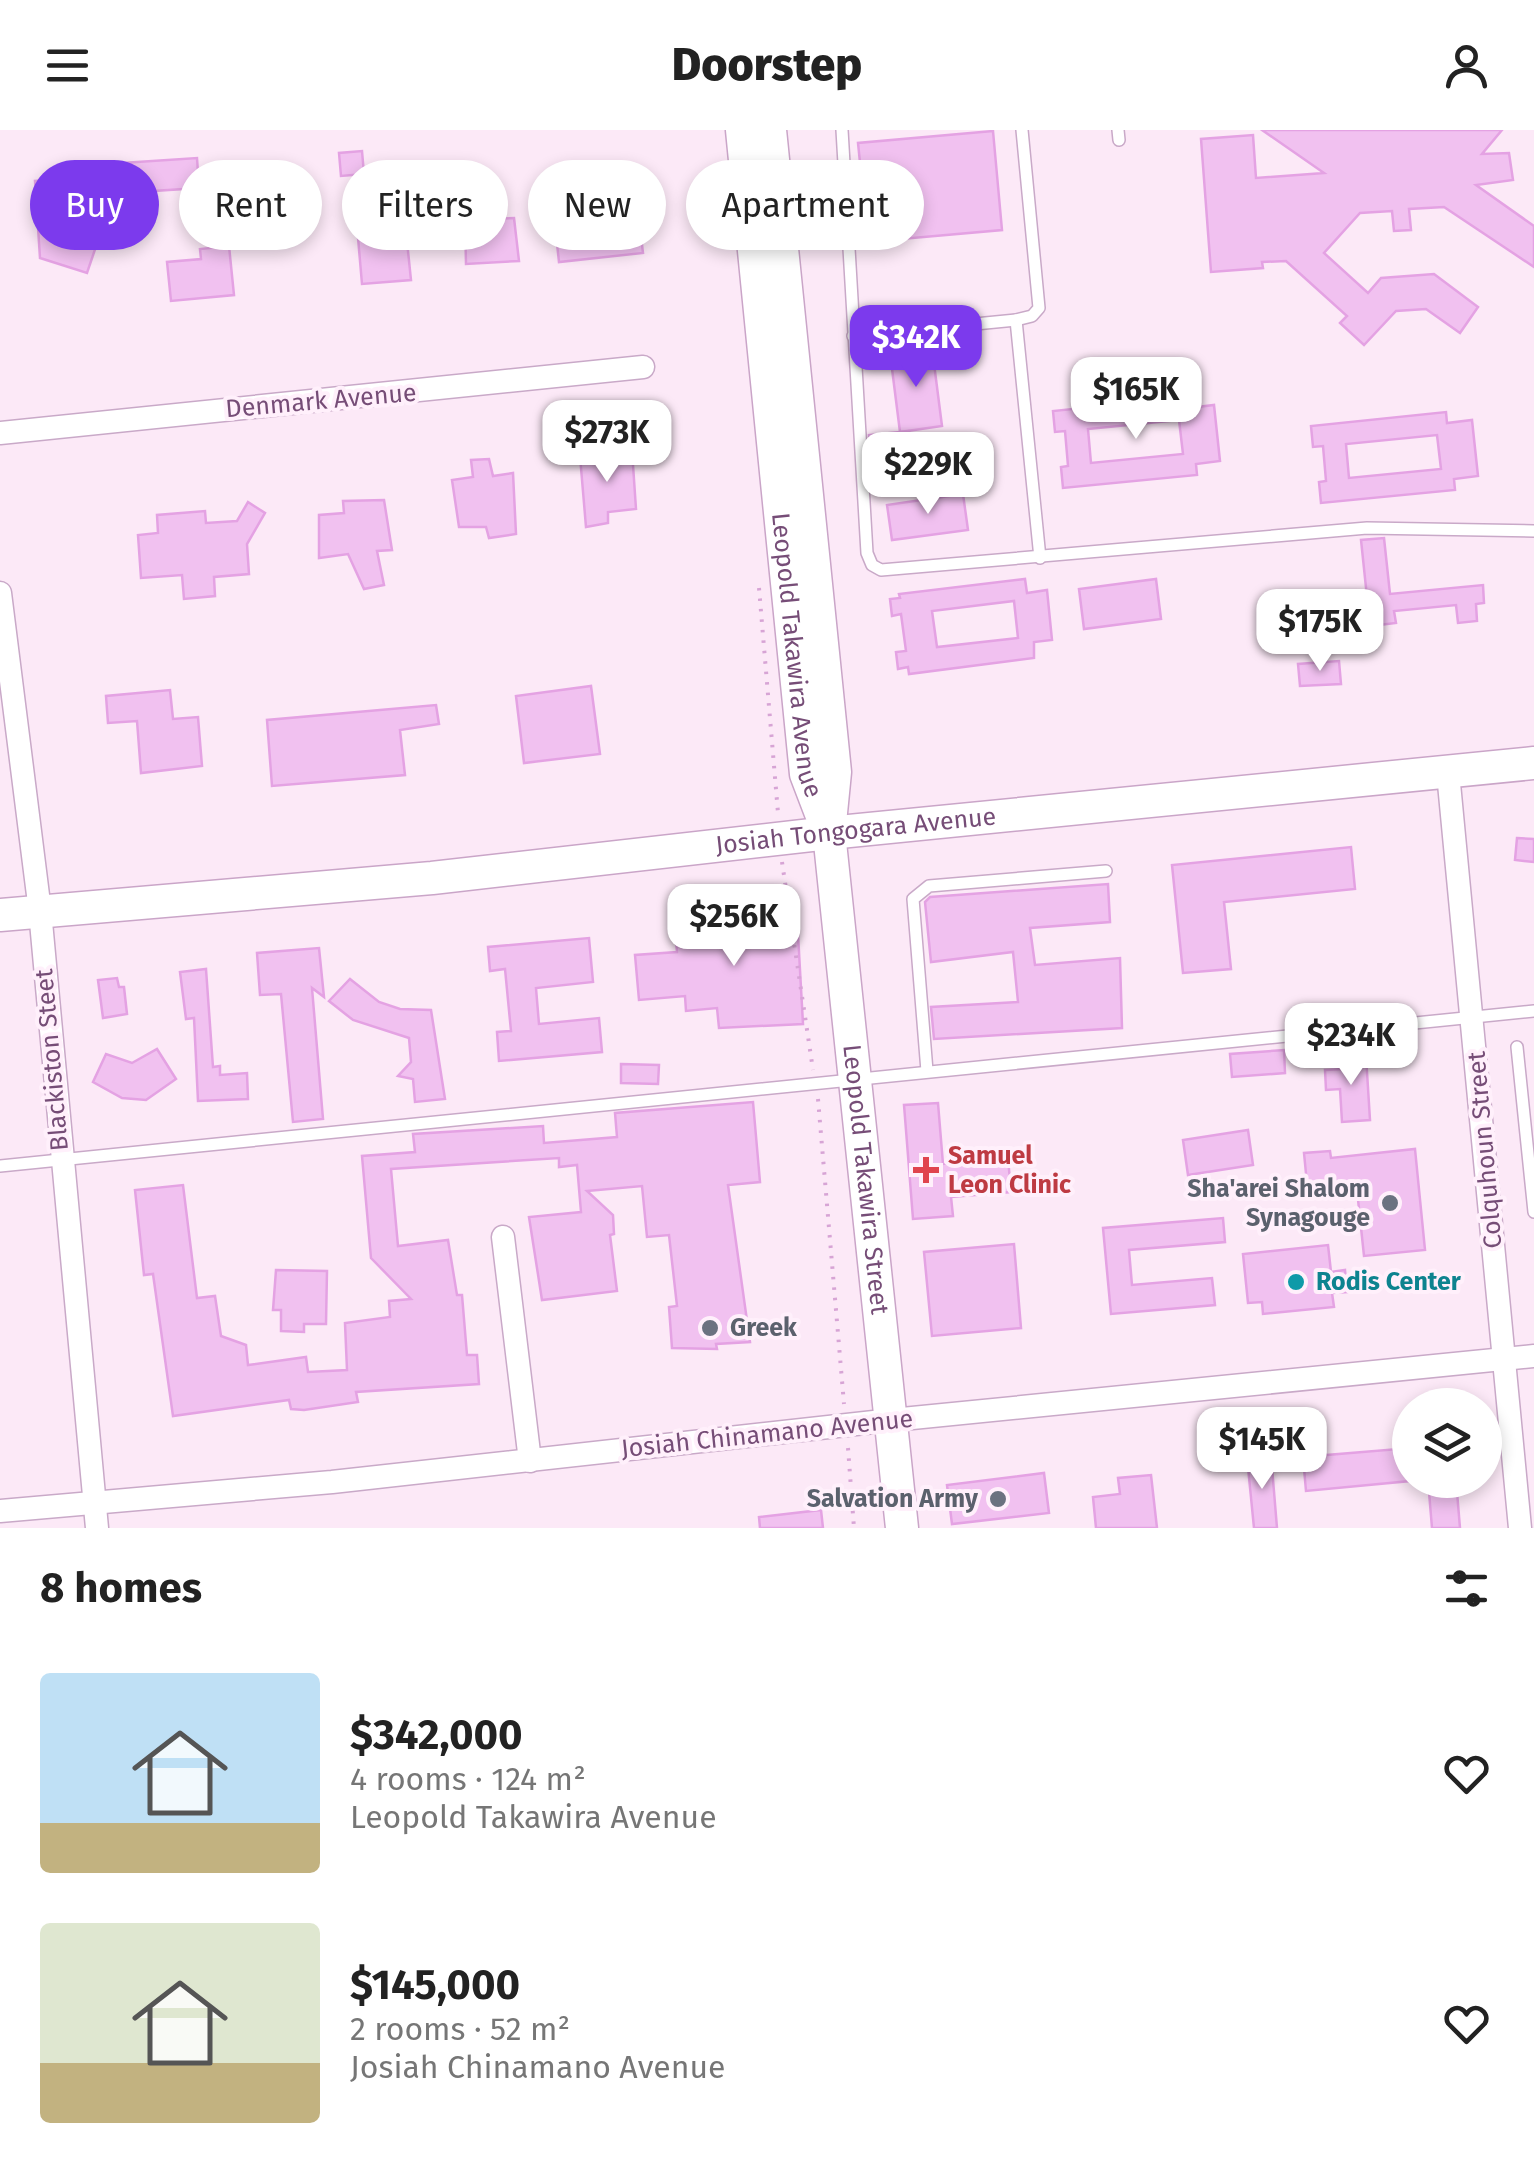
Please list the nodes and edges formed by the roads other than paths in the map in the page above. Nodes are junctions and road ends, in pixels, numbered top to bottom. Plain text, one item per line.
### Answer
1 (742, 130) edge
2 (770, 130) edge
3 (842, 130) edge
4 (1022, 130) edge
5 (1016, 320) junction
6 (853, 336) junction
7 (643, 367) dead end
8 (0, 433) edge
9 (1534, 531) edge
10 (1040, 558) junction
11 (0, 593) edge
12 (1534, 763) edge
13 (1448, 773) junction
14 (829, 833) junction
15 (1106, 871) dead end
16 (40, 911) junction
17 (0, 915) edge
18 (1534, 1011) edge
19 (1473, 1017) junction
20 (1516, 1046) dead end
21 (927, 1071) junction
22 (858, 1078) junction
23 (60, 1161) junction
24 (0, 1166) edge
25 (1534, 1212) edge
26 (503, 1237) dead end
27 (1534, 1356) edge
28 (1504, 1359) junction
29 (892, 1420) junction
30 (530, 1461) junction
31 (0, 1511) edge
32 (96, 1517) edge
33 (902, 1528) edge
34 (1520, 1528) edge

1 - 14 main road, Leopold Takawira Avenue
2 - 14 main road, Leopold Takawira Avenue
3 - 6 lane
4 - 5 lane
5 - 6 lane
5 - 10 lane
6 - 10 lane
7 - 8 street, Denmark Avenue
9 - 10 lane
11 - 16 street, Blackiston Steet
12 - 13 main road, Josiah Tongogara Avenue
13 - 14 main road, Josiah Tongogara Avenue
13 - 19 street, Colquhoun Street
14 - 16 main road, Josiah Tongogara Avenue
14 - 22 main road, Leopold Takawira Street
15 - 21 lane
16 - 17 main road, Josiah Tongogara Avenue
16 - 23 street, Blackiston Steet
18 - 19 lane
19 - 21 lane
19 - 28 street, Colquhoun Street
20 - 25 lane
21 - 22 lane
22 - 23 lane
22 - 29 main road, Leopold Takawira Street
23 - 24 lane
23 - 32 street, Blackiston Steet
26 - 30 street
27 - 28 street, Josiah Chinamano Avenue
28 - 29 street, Josiah Chinamano Avenue
28 - 34 street, Colquhoun Street
29 - 30 street, Josiah Chinamano Avenue
29 - 33 main road, Leopold Takawira Street
30 - 32 street, Josiah Chinamano Avenue
31 - 32 street, Josiah Chinamano Avenue

